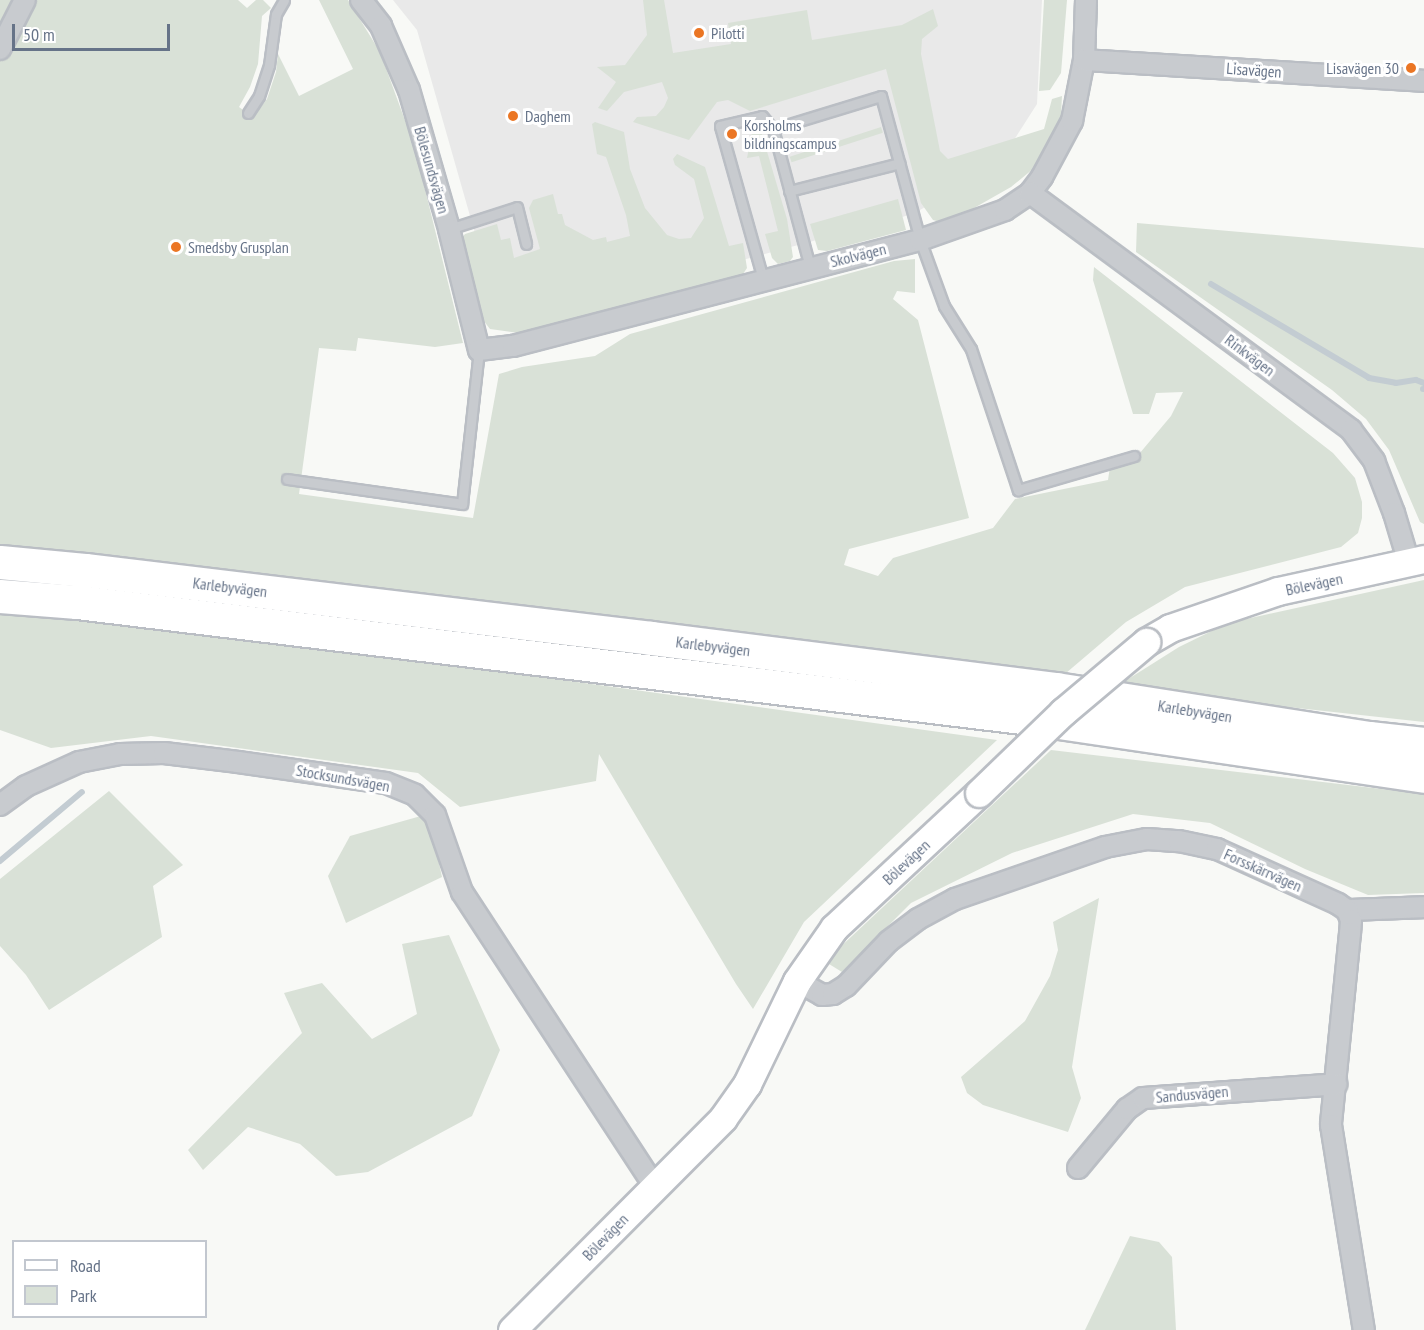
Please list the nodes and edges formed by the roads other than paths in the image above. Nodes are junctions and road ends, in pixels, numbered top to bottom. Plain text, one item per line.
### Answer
1 (25, 0) edge
2 (284, 0) edge
3 (361, 0) edge
4 (1086, 0) edge
5 (0, 49) edge
6 (1084, 60) junction
7 (1424, 81) edge
8 (248, 113) dead end
9 (772, 129) junction
10 (900, 163) junction
11 (789, 191) junction
12 (1030, 193) junction
13 (449, 229) junction
14 (920, 240) junction
15 (526, 244) dead end
16 (810, 267) junction
17 (764, 279) junction
18 (479, 350) junction
19 (1134, 456) dead end
20 (287, 479) dead end
21 (1416, 561) edge
22 (0, 562) edge
23 (0, 596) edge
24 (1424, 744) edge
25 (1424, 776) edge
26 (0, 805) edge
27 (1424, 907) edge
28 (1347, 910) junction
29 (797, 981) junction
30 (1336, 1084) junction
31 (1078, 1168) dead end
32 (655, 1186) junction
33 (512, 1330) edge
34 (1364, 1330) edge

1 - 5 street
2 - 8 lane
3 - 13 street, Bölesundsvägen
4 - 6 street, Skolvägen
6 - 7 street, Lisavägen
6 - 12 street, Skolvägen
9 - 10 lane
9 - 11 lane
9 - 17 lane
10 - 11 lane
10 - 14 lane
11 - 16 lane
12 - 14 street, Skolvägen
12 - 21 street, Rinkvägen
13 - 15 lane
13 - 18 street, Bölesundsvägen
14 - 16 street, Skolvägen
14 - 19 lane
16 - 17 street, Skolvägen
17 - 18 street, Skolvägen
18 - 20 lane
21 - 29 main road, Bölevägen, bridge
22 - 24 highway, Karlebyvägen
23 - 25 highway, Karlebyvägen
26 - 32 street, Stocksundsvägen
27 - 28 street
28 - 29 street, Forsskärrvägen
28 - 30 street
29 - 32 main road, Bölevägen
30 - 31 street, Sandusvägen
30 - 34 street
32 - 33 main road, Bölevägen

